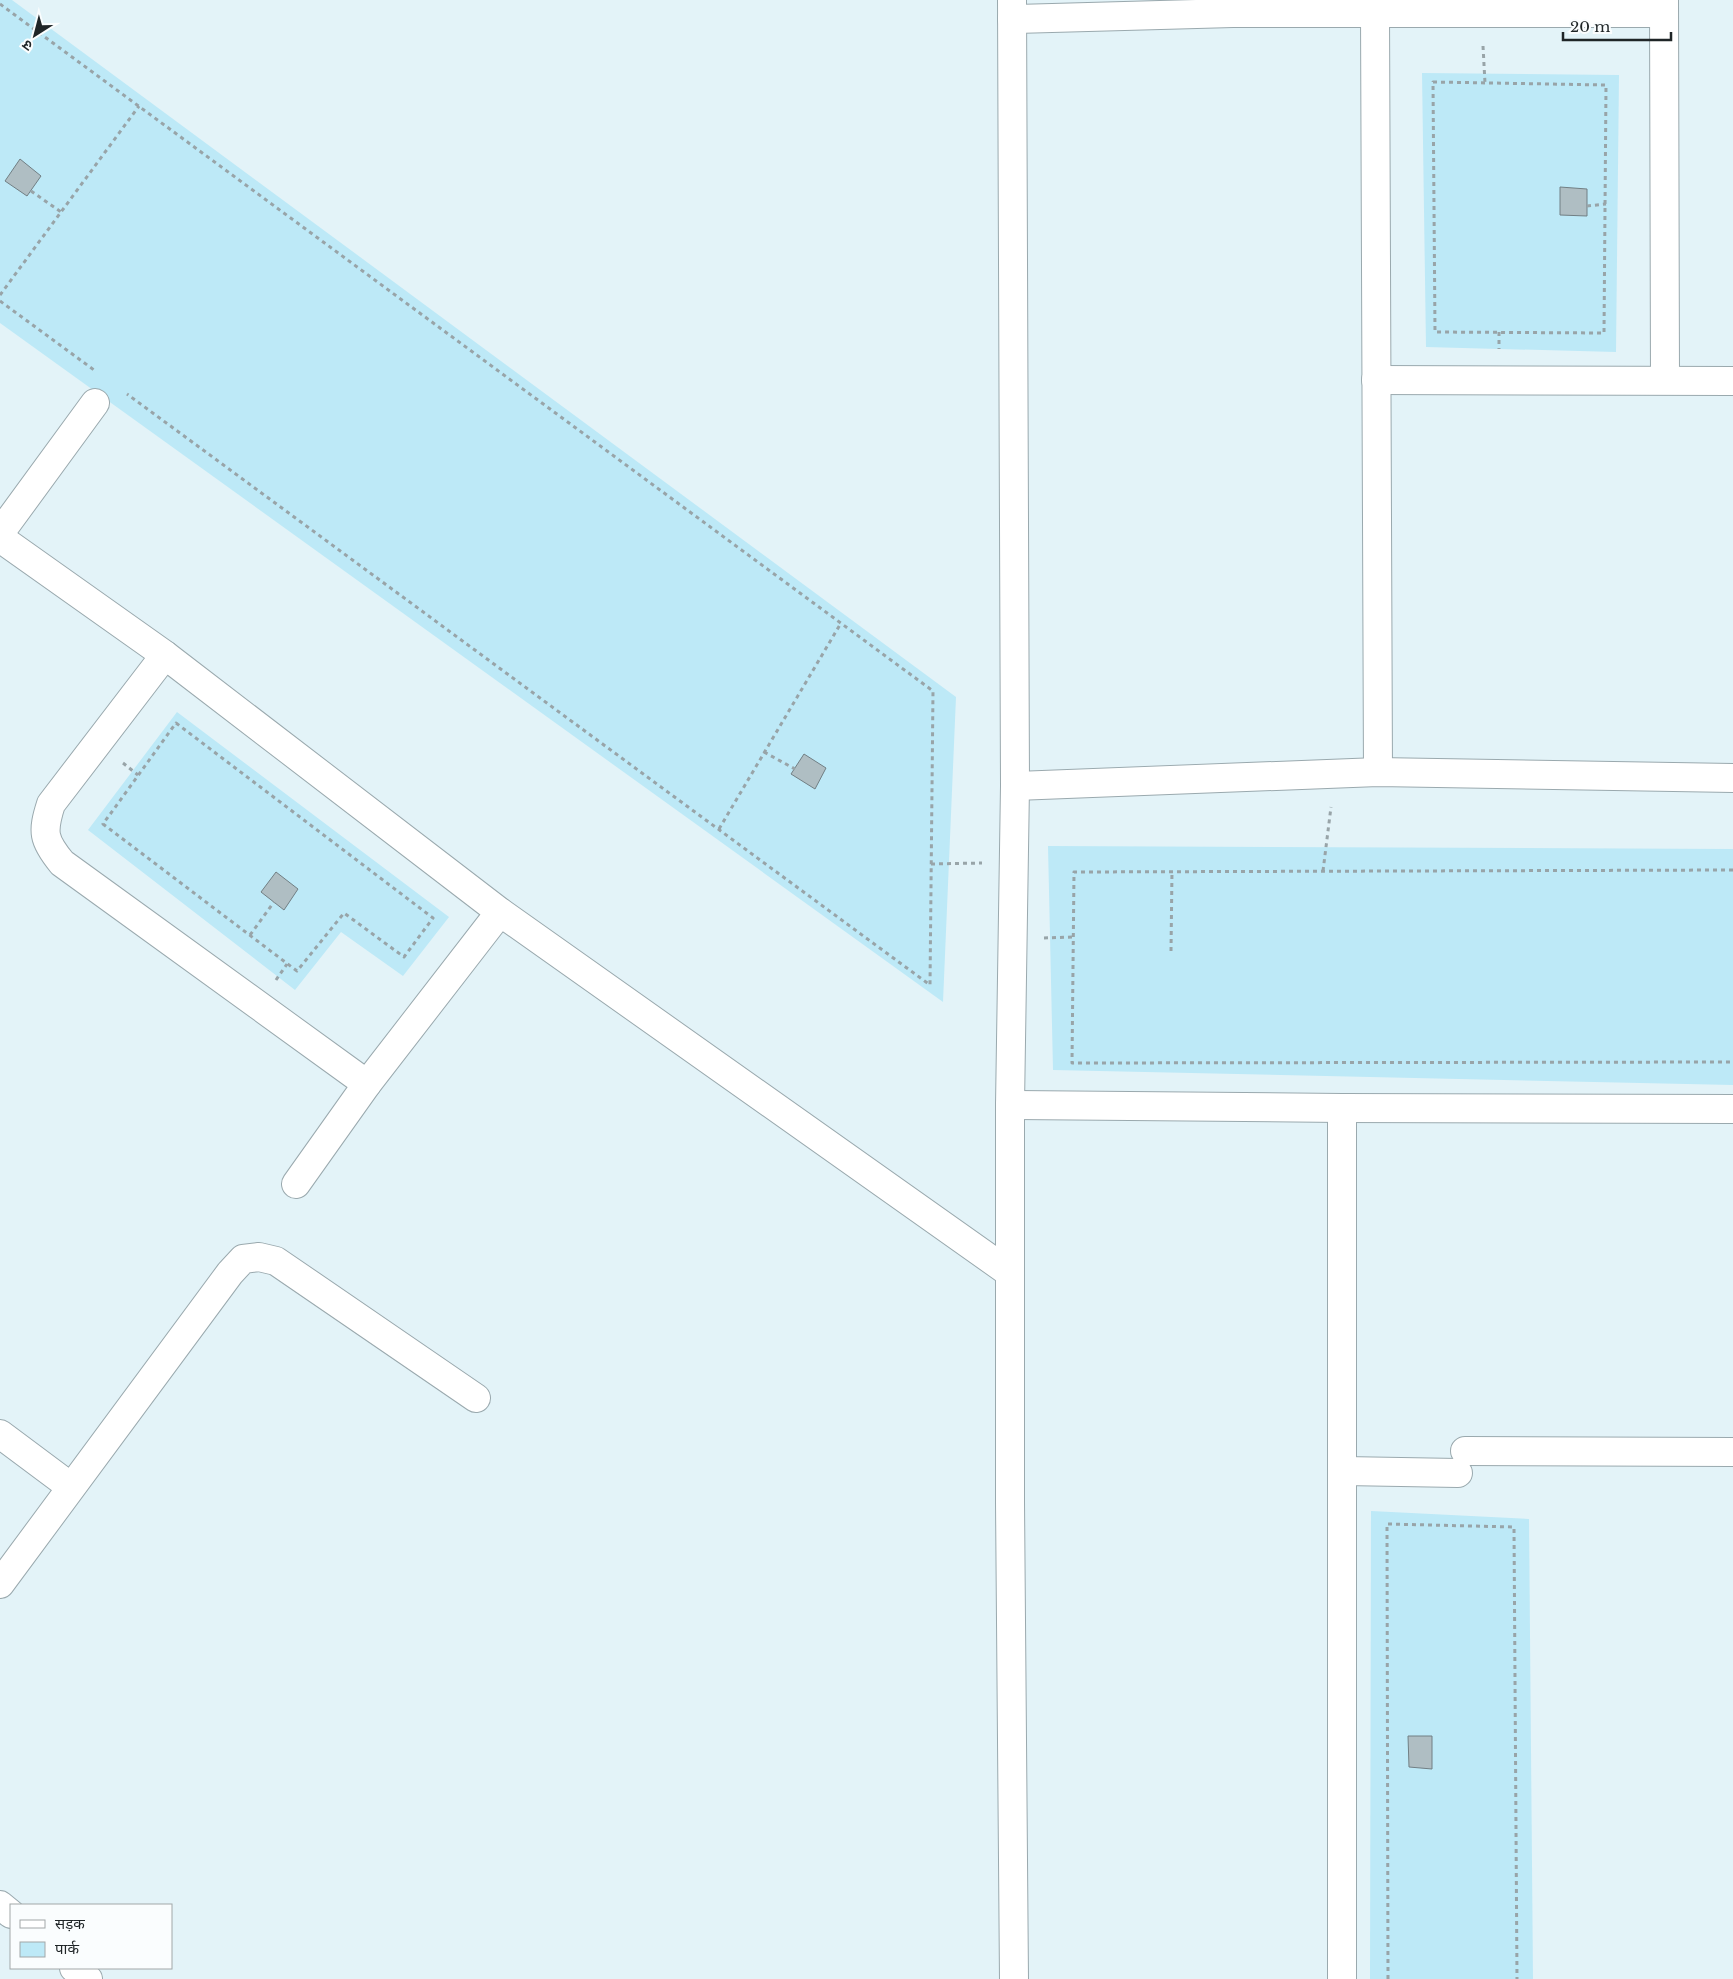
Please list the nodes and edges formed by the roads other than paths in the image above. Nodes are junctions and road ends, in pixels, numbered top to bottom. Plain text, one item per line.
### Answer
1 (1233, 7) edge
2 (1664, 7) edge
3 (1012, 10) edge
4 (1375, 13) junction
5 (1376, 380) junction
6 (1666, 380) junction
7 (1733, 381) edge
8 (95, 403) dead end
9 (0, 533) edge
10 (0, 538) edge
11 (165, 655) junction
12 (1378, 772) junction
13 (1733, 778) edge
14 (1015, 786) junction
15 (500, 912) junction
16 (367, 1084) junction
17 (1010, 1105) junction
18 (1342, 1108) junction
19 (1733, 1109) edge
20 (296, 1184) dead end
21 (1010, 1273) junction
22 (476, 1398) dead end
23 (0, 1434) edge
24 (1733, 1452) edge
25 (1344, 1471) junction
26 (72, 1487) junction
27 (0, 1584) edge
28 (0, 1905) edge
29 (10, 1913) edge
30 (75, 1969) edge
31 (88, 1979) edge
32 (1014, 1979) edge
33 (1342, 1979) edge

1 - 3 street
1 - 4 street
2 - 4 street
2 - 6 street
3 - 14 street
4 - 5 street
5 - 6 street
5 - 12 street
6 - 7 street
8 - 9 street
10 - 11 street
11 - 15 street
11 - 16 street
12 - 13 street
12 - 14 street
14 - 17 street
15 - 16 street
15 - 21 street
16 - 20 street
17 - 18 street
17 - 21 street
18 - 19 street
18 - 25 street
21 - 32 street
22 - 26 street
23 - 26 street
24 - 25 street
25 - 33 street
26 - 27 street
28 - 29 street
30 - 31 street

